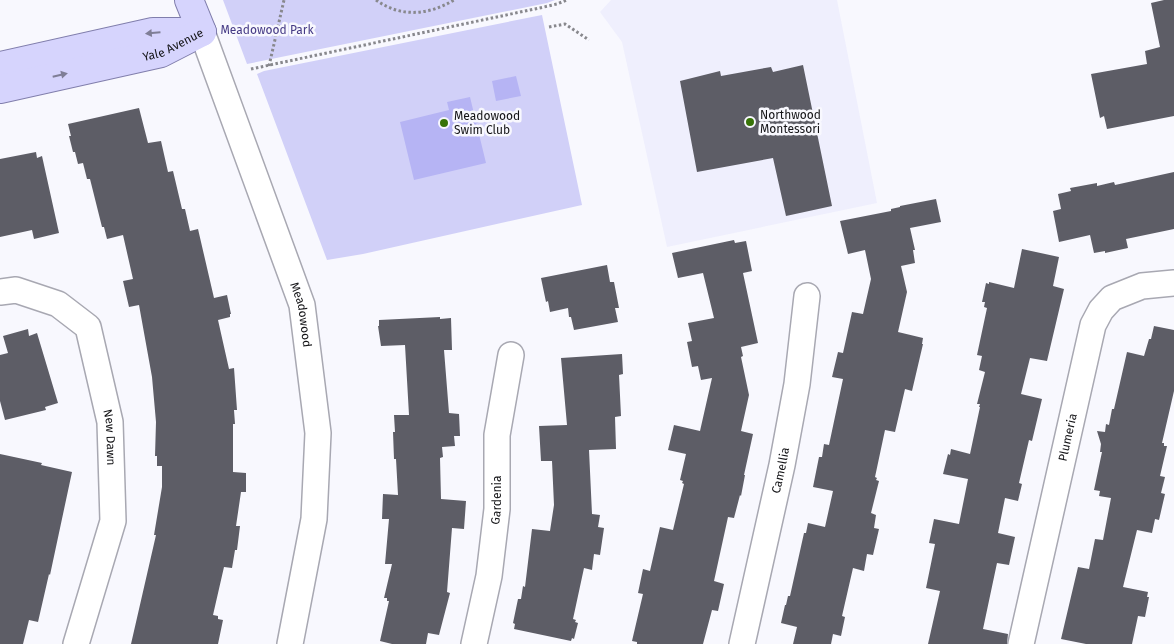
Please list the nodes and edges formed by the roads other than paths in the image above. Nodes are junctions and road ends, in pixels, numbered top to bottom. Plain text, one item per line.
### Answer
1 (189, 0) edge
2 (202, 32) junction
3 (0, 66) edge
4 (0, 89) edge
5 (1174, 284) edge
6 (0, 292) edge
7 (807, 296) dead end
8 (510, 354) dead end
9 (76, 644) edge
10 (290, 644) edge
11 (474, 644) edge
12 (742, 644) edge
13 (1021, 644) edge

1 - 2 main road, Meadowood
2 -> 3 main road, Yale Avenue
4 -> 2 main road, Yale Avenue
2 - 10 street, Meadowood
5 - 13 street, Plumeria
6 - 9 street, New Dawn
7 - 12 street, Camellia
8 - 11 street, Gardenia

